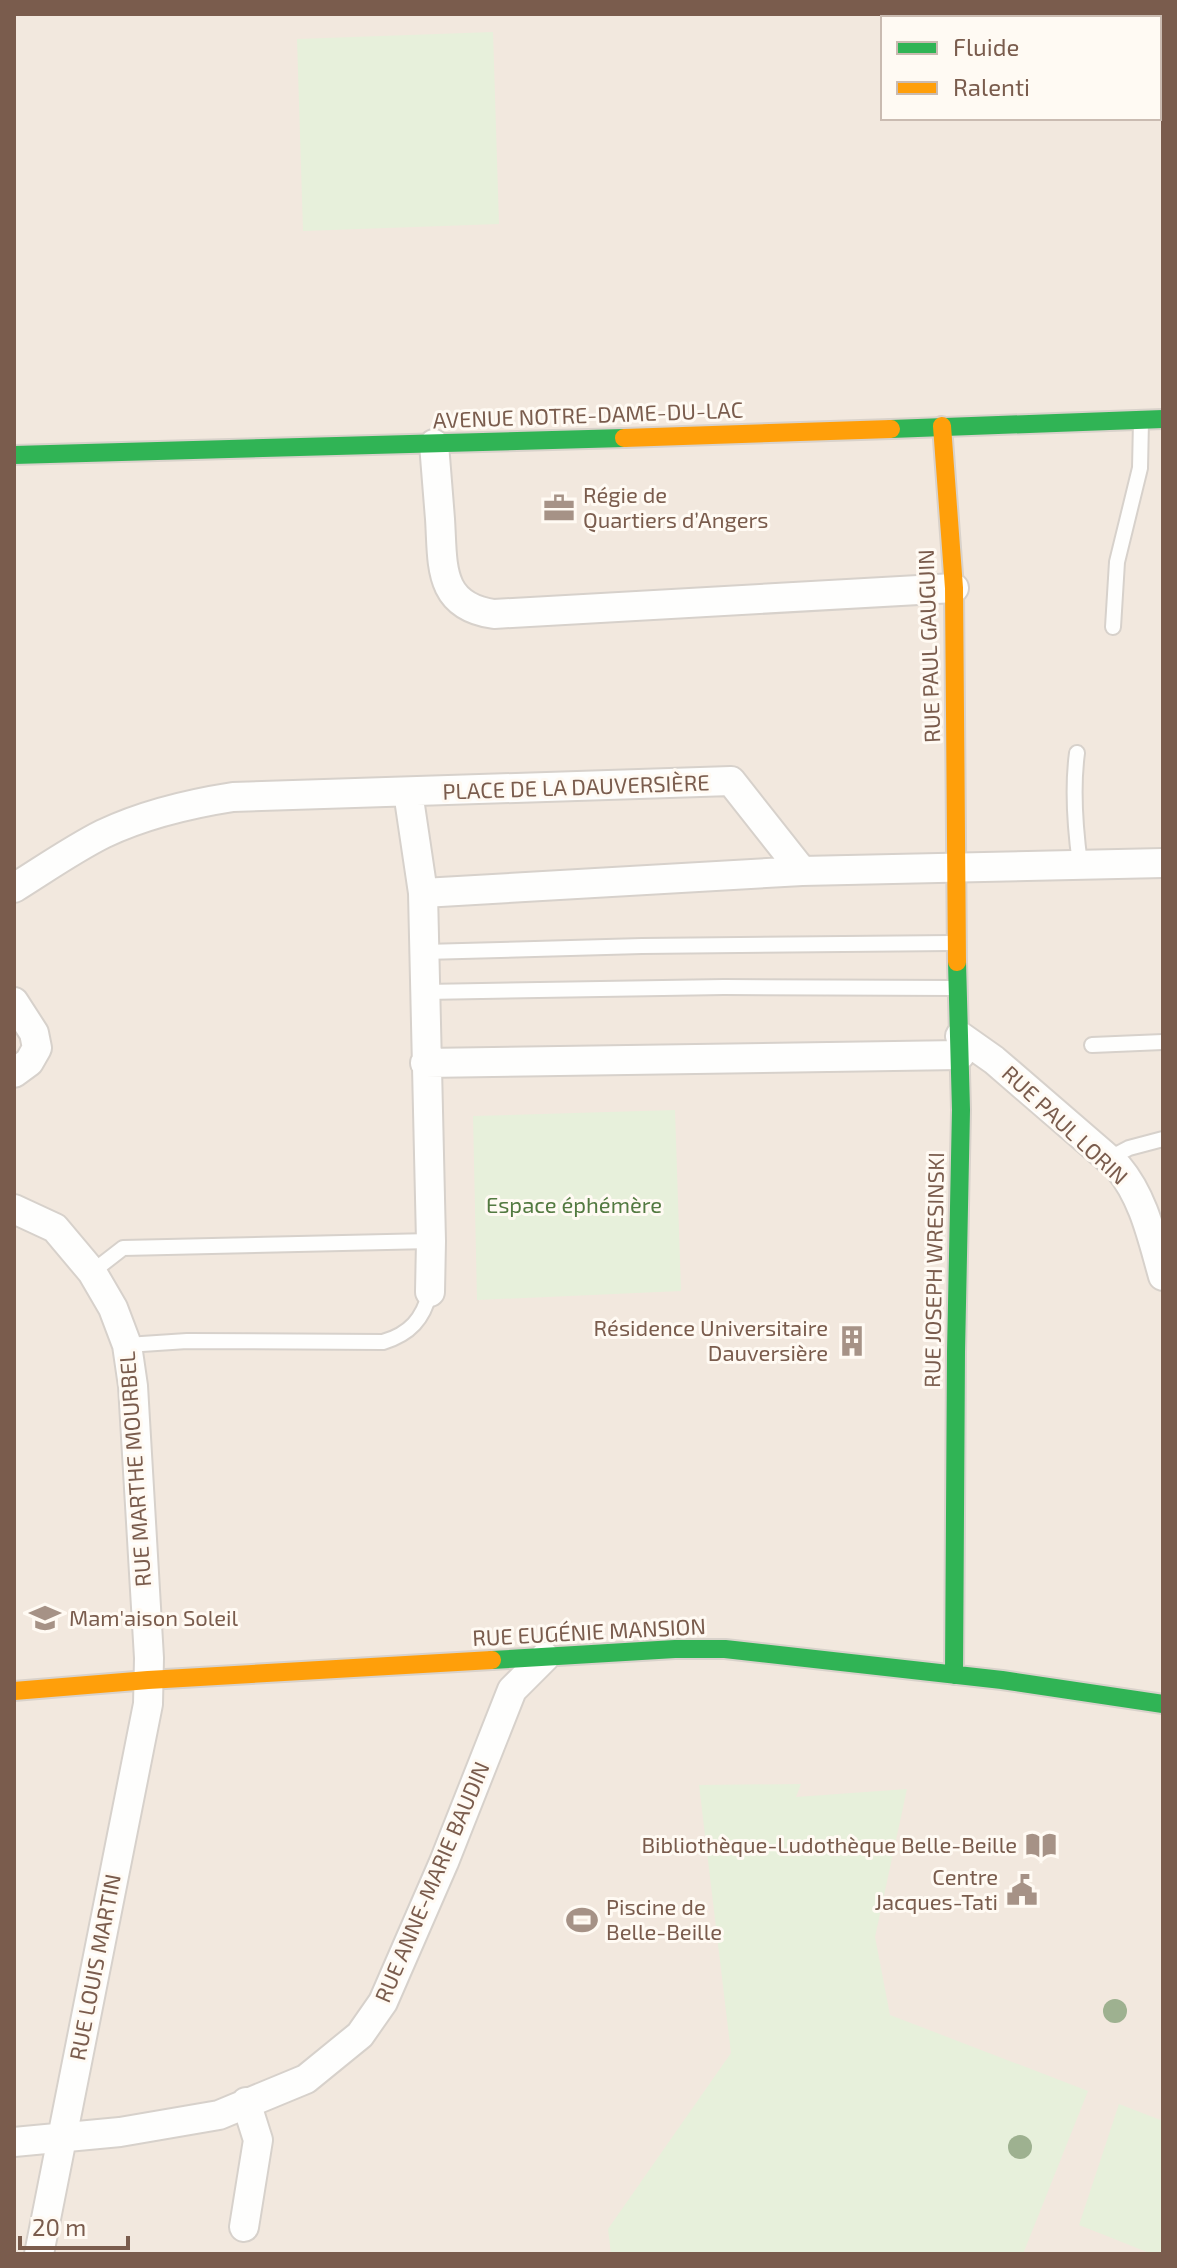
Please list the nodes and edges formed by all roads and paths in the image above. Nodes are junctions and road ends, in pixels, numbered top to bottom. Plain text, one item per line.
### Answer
1 (1163, 419) edge
2 (1141, 421) junction
3 (942, 426) junction
4 (434, 444) junction
5 (14, 455) edge
6 (954, 588) junction
7 (1113, 627) dead end
8 (1077, 753) dead end
9 (408, 792) junction
10 (1163, 863) edge
11 (1080, 864) junction
12 (957, 866) junction
13 (802, 871) junction
14 (14, 888) edge
15 (423, 893) junction
16 (956, 943) junction
17 (424, 952) junction
18 (958, 988) junction
19 (425, 992) junction
20 (14, 1002) edge
21 (1163, 1042) edge
22 (960, 1045) junction
23 (1092, 1045) dead end
24 (425, 1063) junction
25 (14, 1073) edge
26 (1163, 1139) edge
27 (1108, 1159) junction
28 (14, 1209) edge
29 (431, 1241) junction
30 (92, 1272) junction
31 (1163, 1276) edge
32 (430, 1292) joint
33 (127, 1345) junction
34 (545, 1657) junction
35 (954, 1675) junction
36 (148, 1680) junction
37 (14, 1691) edge
38 (1163, 1704) edge
39 (246, 2102) junction
40 (63, 2138) junction
41 (14, 2142) edge
42 (244, 2227) dead end
43 (39, 2254) edge

1 - 2 street, AVENUE NOTRE-DAME-DU-LAC
2 - 3 street, AVENUE NOTRE-DAME-DU-LAC
2 - 7 lane
3 - 4 street, AVENUE NOTRE-DAME-DU-LAC
3 - 6 street, RUE PAUL GAUGUIN
4 - 5 street, AVENUE NOTRE-DAME-DU-LAC
4 - 6 street
6 - 12 street, RUE PAUL GAUGUIN
8 - 11 lane
9 - 13 street, PLACE DE LA DAUVERSIÈRE
9 - 14 street
9 - 15 street, PLACE DE LA DAUVERSIÈRE
10 - 11 street
11 - 12 street
12 - 13 street
12 - 16 street, RUE JOSEPH WRESINSKI
13 - 15 street
15 - 17 street, PLACE DE LA DAUVERSIÈRE
16 - 17 lane
16 - 18 street, RUE JOSEPH WRESINSKI
17 - 19 street, PLACE DE LA DAUVERSIÈRE
18 - 19 lane
18 - 22 street, RUE JOSEPH WRESINSKI
19 - 24 street, PLACE DE LA DAUVERSIÈRE
20 - 25 street
21 - 23 lane
22 - 24 street
22 - 27 street, RUE PAUL LORIN
22 - 35 street, RUE JOSEPH WRESINSKI
24 - 29 street, PLACE DE LA DAUVERSIÈRE
26 - 27 lane
27 - 31 street, RUE PAUL LORIN
28 - 30 street, RUE MARTHE MOURBEL
29 - 30 lane
29 - 32 street, PLACE DE LA DAUVERSIÈRE
30 - 33 street, RUE MARTHE MOURBEL
32 - 33 lane
33 - 36 street, RUE MARTHE MOURBEL
34 - 35 street, RUE EUGÉNIE MANSION
34 - 36 street, RUE EUGÉNIE MANSION
34 - 39 street, RUE ANNE-MARIE BAUDIN
35 - 38 street, RUE EUGÉNIE MANSION
36 - 37 street, RUE EUGÉNIE MANSION
36 - 40 street, RUE LOUIS MARTIN
39 - 40 street, RUE ANNE-MARIE BAUDIN
39 - 42 street
40 - 41 street, RUE ANNE-MARIE BAUDIN
40 - 43 street, RUE LOUIS MARTIN

